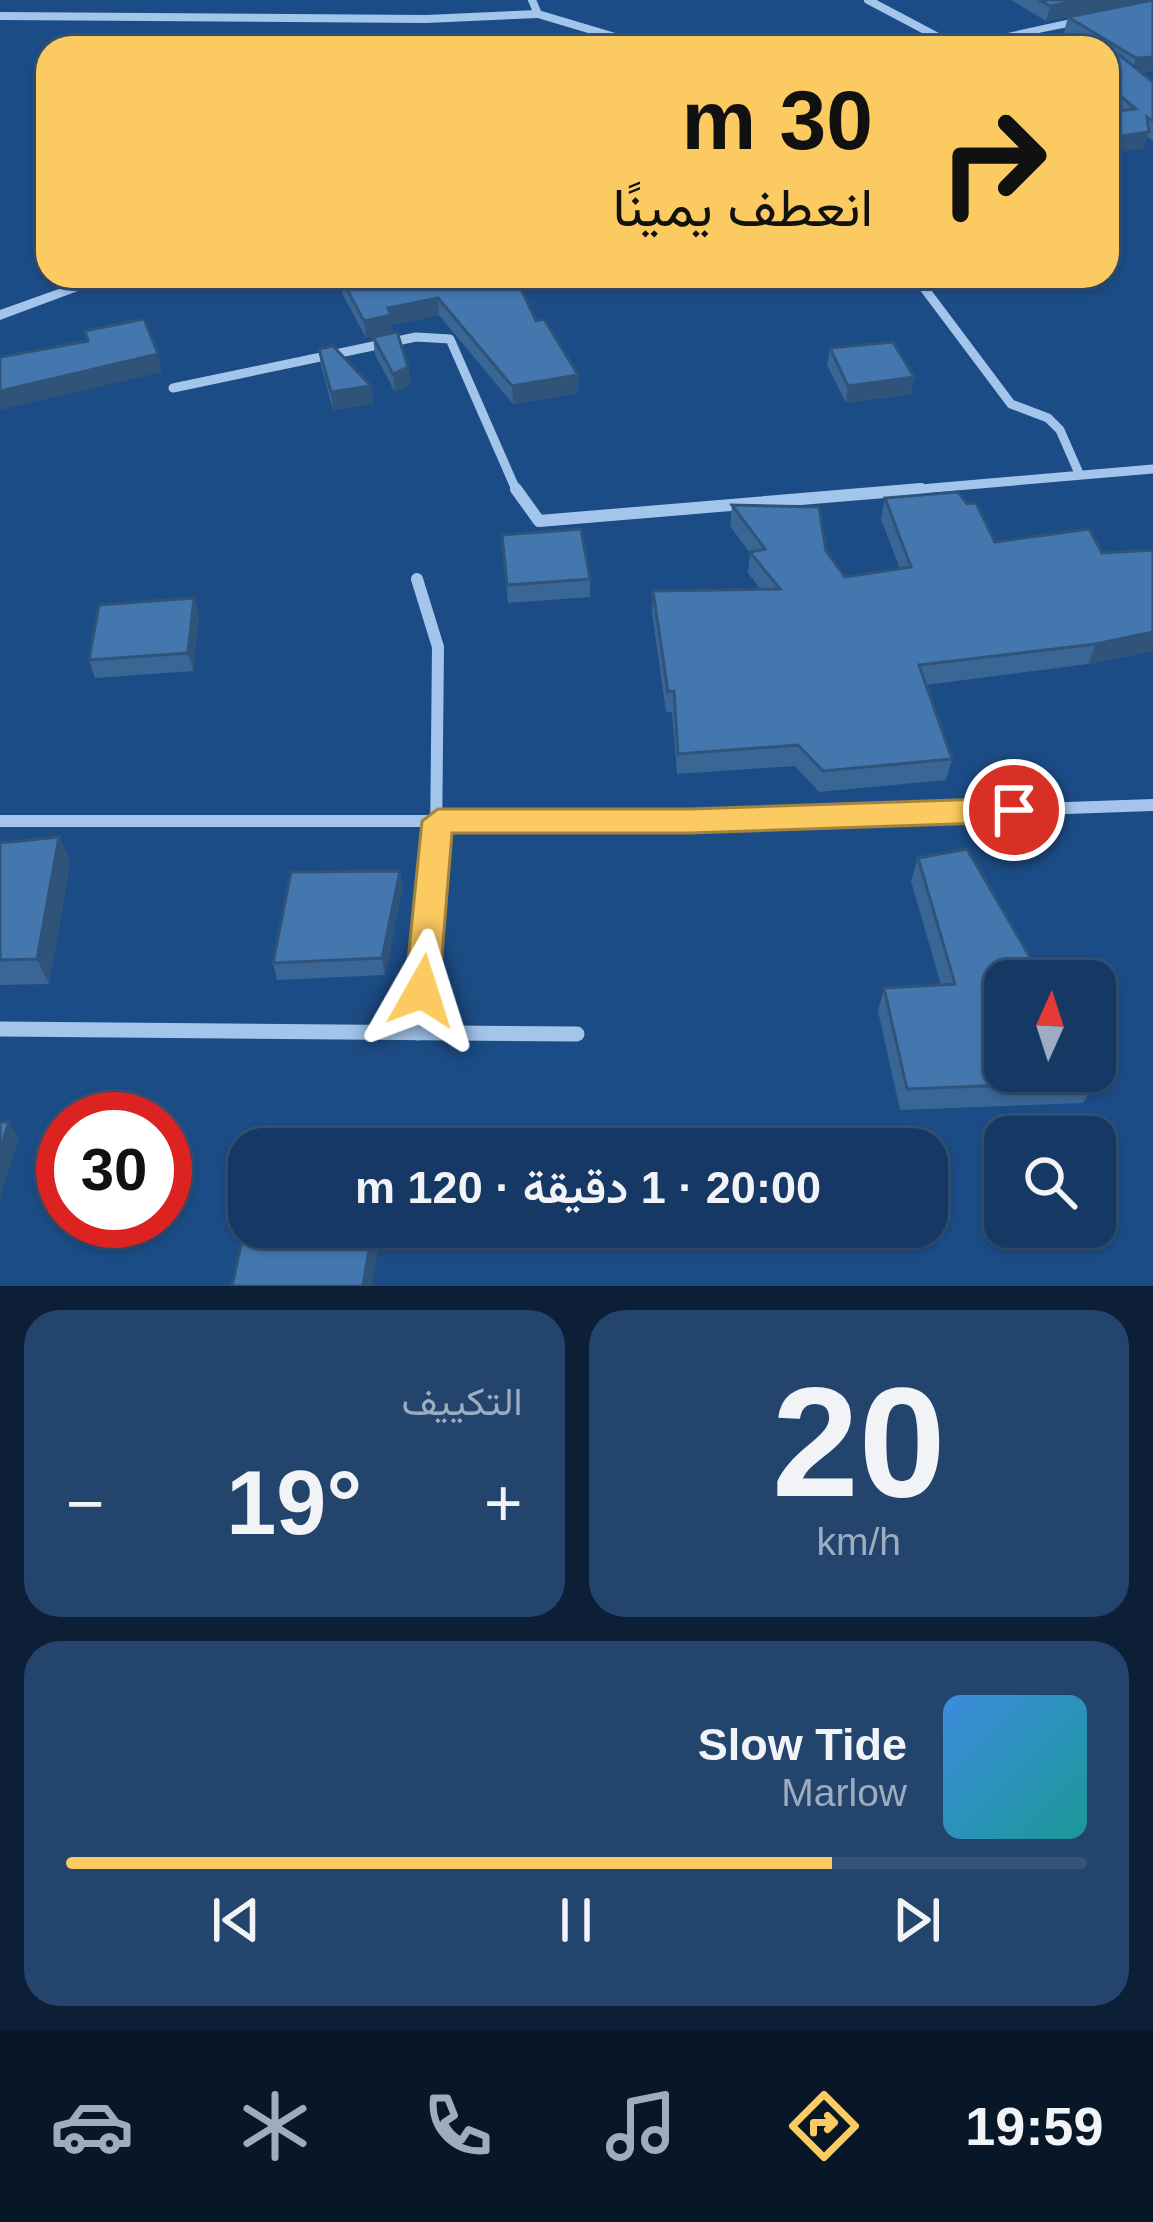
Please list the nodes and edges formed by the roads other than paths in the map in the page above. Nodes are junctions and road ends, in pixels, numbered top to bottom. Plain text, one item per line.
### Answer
1 (532, 0) edge
2 (868, 0) edge
3 (538, 14) junction
4 (1109, 15) edge
5 (0, 16) edge
6 (612, 36) edge
7 (931, 36) edge
8 (1005, 36) edge
9 (76, 288) edge
10 (924, 288) edge
11 (0, 315) edge
12 (173, 388) dead end
13 (1153, 469) edge
14 (1078, 471) junction
15 (417, 579) dead end
16 (1153, 805) edge
17 (0, 821) edge
18 (438, 821) junction
19 (0, 1029) edge
20 (418, 1033) junction
21 (577, 1034) dead end

1 - 3 street
2 - 7 street
3 - 5 street
3 - 6 street
4 - 8 street
9 - 11 street
10 - 14 street
12 - 14 street
13 - 14 street
15 - 18 street
16 - 18 street
17 - 18 street
18 - 20 street
19 - 20 street
20 - 21 street

